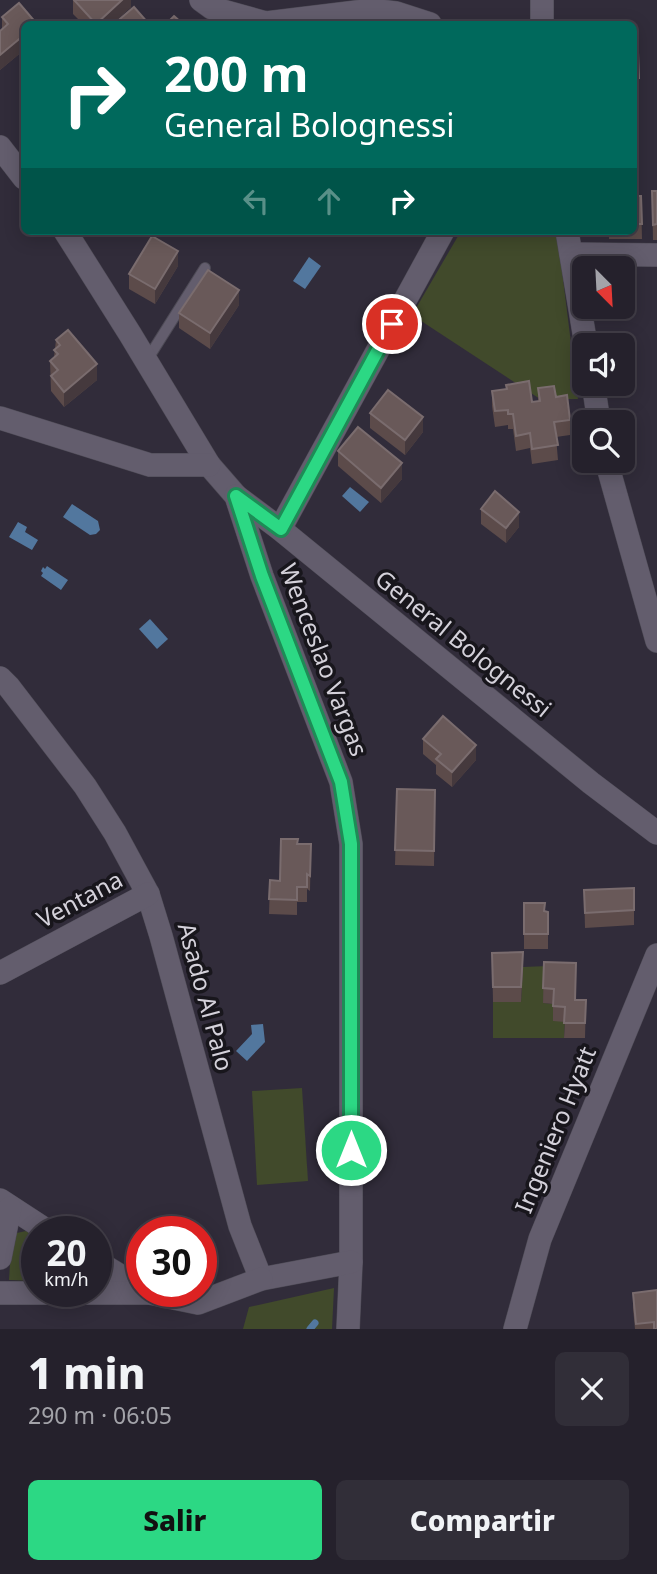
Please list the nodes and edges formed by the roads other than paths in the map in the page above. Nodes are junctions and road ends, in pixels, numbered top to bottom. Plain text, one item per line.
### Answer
1 (201, 0) edge
2 (542, 0) edge
3 (366, 17) edge
4 (259, 21) edge
5 (299, 21) edge
6 (421, 21) edge
7 (542, 21) edge
8 (0, 147) edge
9 (21, 174) edge
10 (67, 235) edge
11 (441, 235) edge
12 (568, 235) edge
13 (571, 254) junction
14 (657, 255) edge
15 (205, 268) dead end
16 (584, 333) edge
17 (146, 362) junction
18 (0, 418) edge
19 (209, 465) junction
20 (610, 473) edge
21 (236, 496) junction
22 (281, 529) junction
23 (657, 641) edge
24 (3, 686) edge
25 (657, 833) edge
26 (148, 894) junction
27 (657, 956) edge
28 (0, 973) edge
29 (5, 1204) edge
30 (24, 1216) edge
31 (0, 1258) edge
32 (351, 1262) junction
33 (261, 1279) junction
34 (126, 1291) edge
35 (0, 1293) edge
36 (217, 1296) edge
37 (348, 1329) edge
38 (514, 1329) edge

1 - 4 street
2 - 7 street
3 - 5 street
3 - 6 street
8 - 9 street
10 - 17 street, Wenceslao Vargas
11 - 22 street
12 - 13 street
13 - 14 street
13 - 16 street
15 - 17 lane
17 - 19 street, Wenceslao Vargas
18 - 19 street
19 - 21 street, Wenceslao Vargas
20 - 23 street
21 - 22 street, General Bolognessi
21 - 32 street, Wenceslao Vargas
22 - 25 street, General Bolognessi
24 - 26 street, Asado Al Palo
26 - 28 street, Ventana
26 - 33 street, Asado Al Palo
27 - 38 street, Ingeniero Hyatt
29 - 30 street
29 - 31 street
32 - 33 street
32 - 37 street, Wenceslao Vargas
33 - 36 street
34 - 35 street

